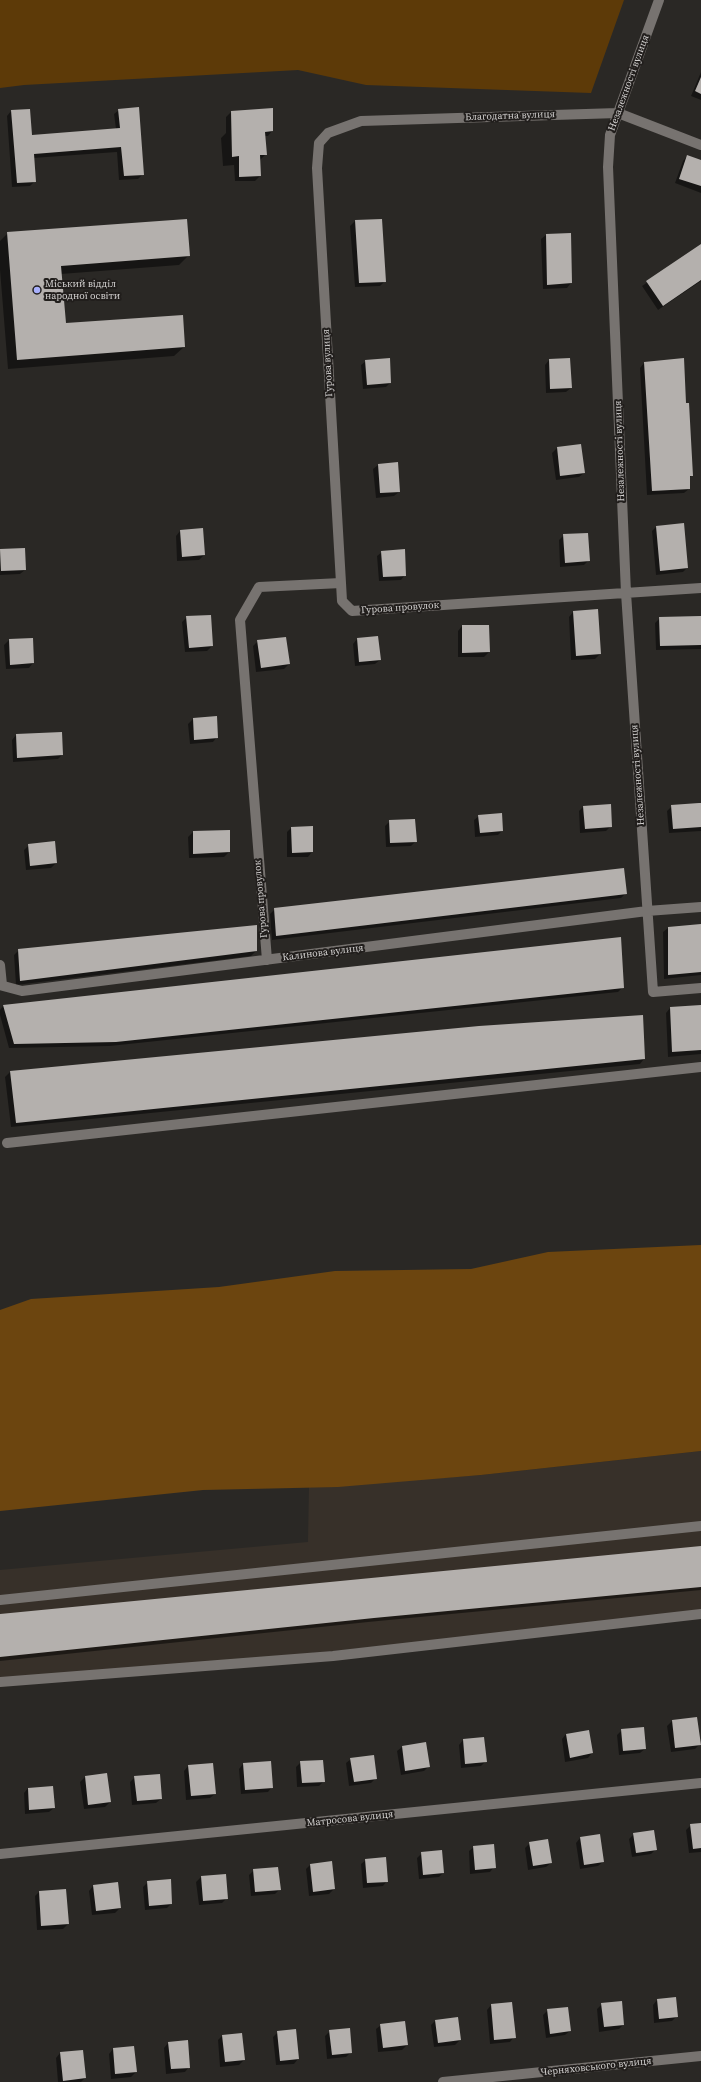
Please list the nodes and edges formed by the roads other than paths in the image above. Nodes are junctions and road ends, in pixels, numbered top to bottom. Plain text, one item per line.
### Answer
1 (659, 0) edge
2 (618, 113) junction
3 (319, 143) joint
4 (701, 145) edge
5 (341, 583) junction
6 (701, 588) edge
7 (626, 593) junction
8 (701, 907) edge
9 (647, 911) junction
10 (266, 960) junction
11 (0, 965) edge
12 (1, 985) edge
13 (701, 988) edge
14 (701, 1067) edge
15 (7, 1143) dead end
16 (701, 1526) edge
17 (0, 1600) edge
18 (701, 1614) edge
19 (0, 1682) edge
20 (701, 1783) edge
21 (0, 1854) edge
22 (701, 2056) edge
23 (443, 2082) edge

1 - 2 street, Незалежності вулиця
2 - 3 street, Благодатна вулиця
2 - 4 street, Благодатна вулиця
2 - 7 street, Незалежності вулиця
3 - 5 street, Гурова вулиця
5 - 7 street, Гурова провулок
5 - 10 street, Гурова провулок
6 - 7 street, Гурова провулок
7 - 9 street, Незалежності вулиця
8 - 9 street, Калинова вулиця
9 - 10 street, Калинова вулиця
9 - 13 street
10 - 12 street, Калинова вулиця
11 - 12 street
14 - 15 street
16 - 17 street
18 - 19 street
20 - 21 street, Матросова вулиця
22 - 23 street, Черняховського вулиця

